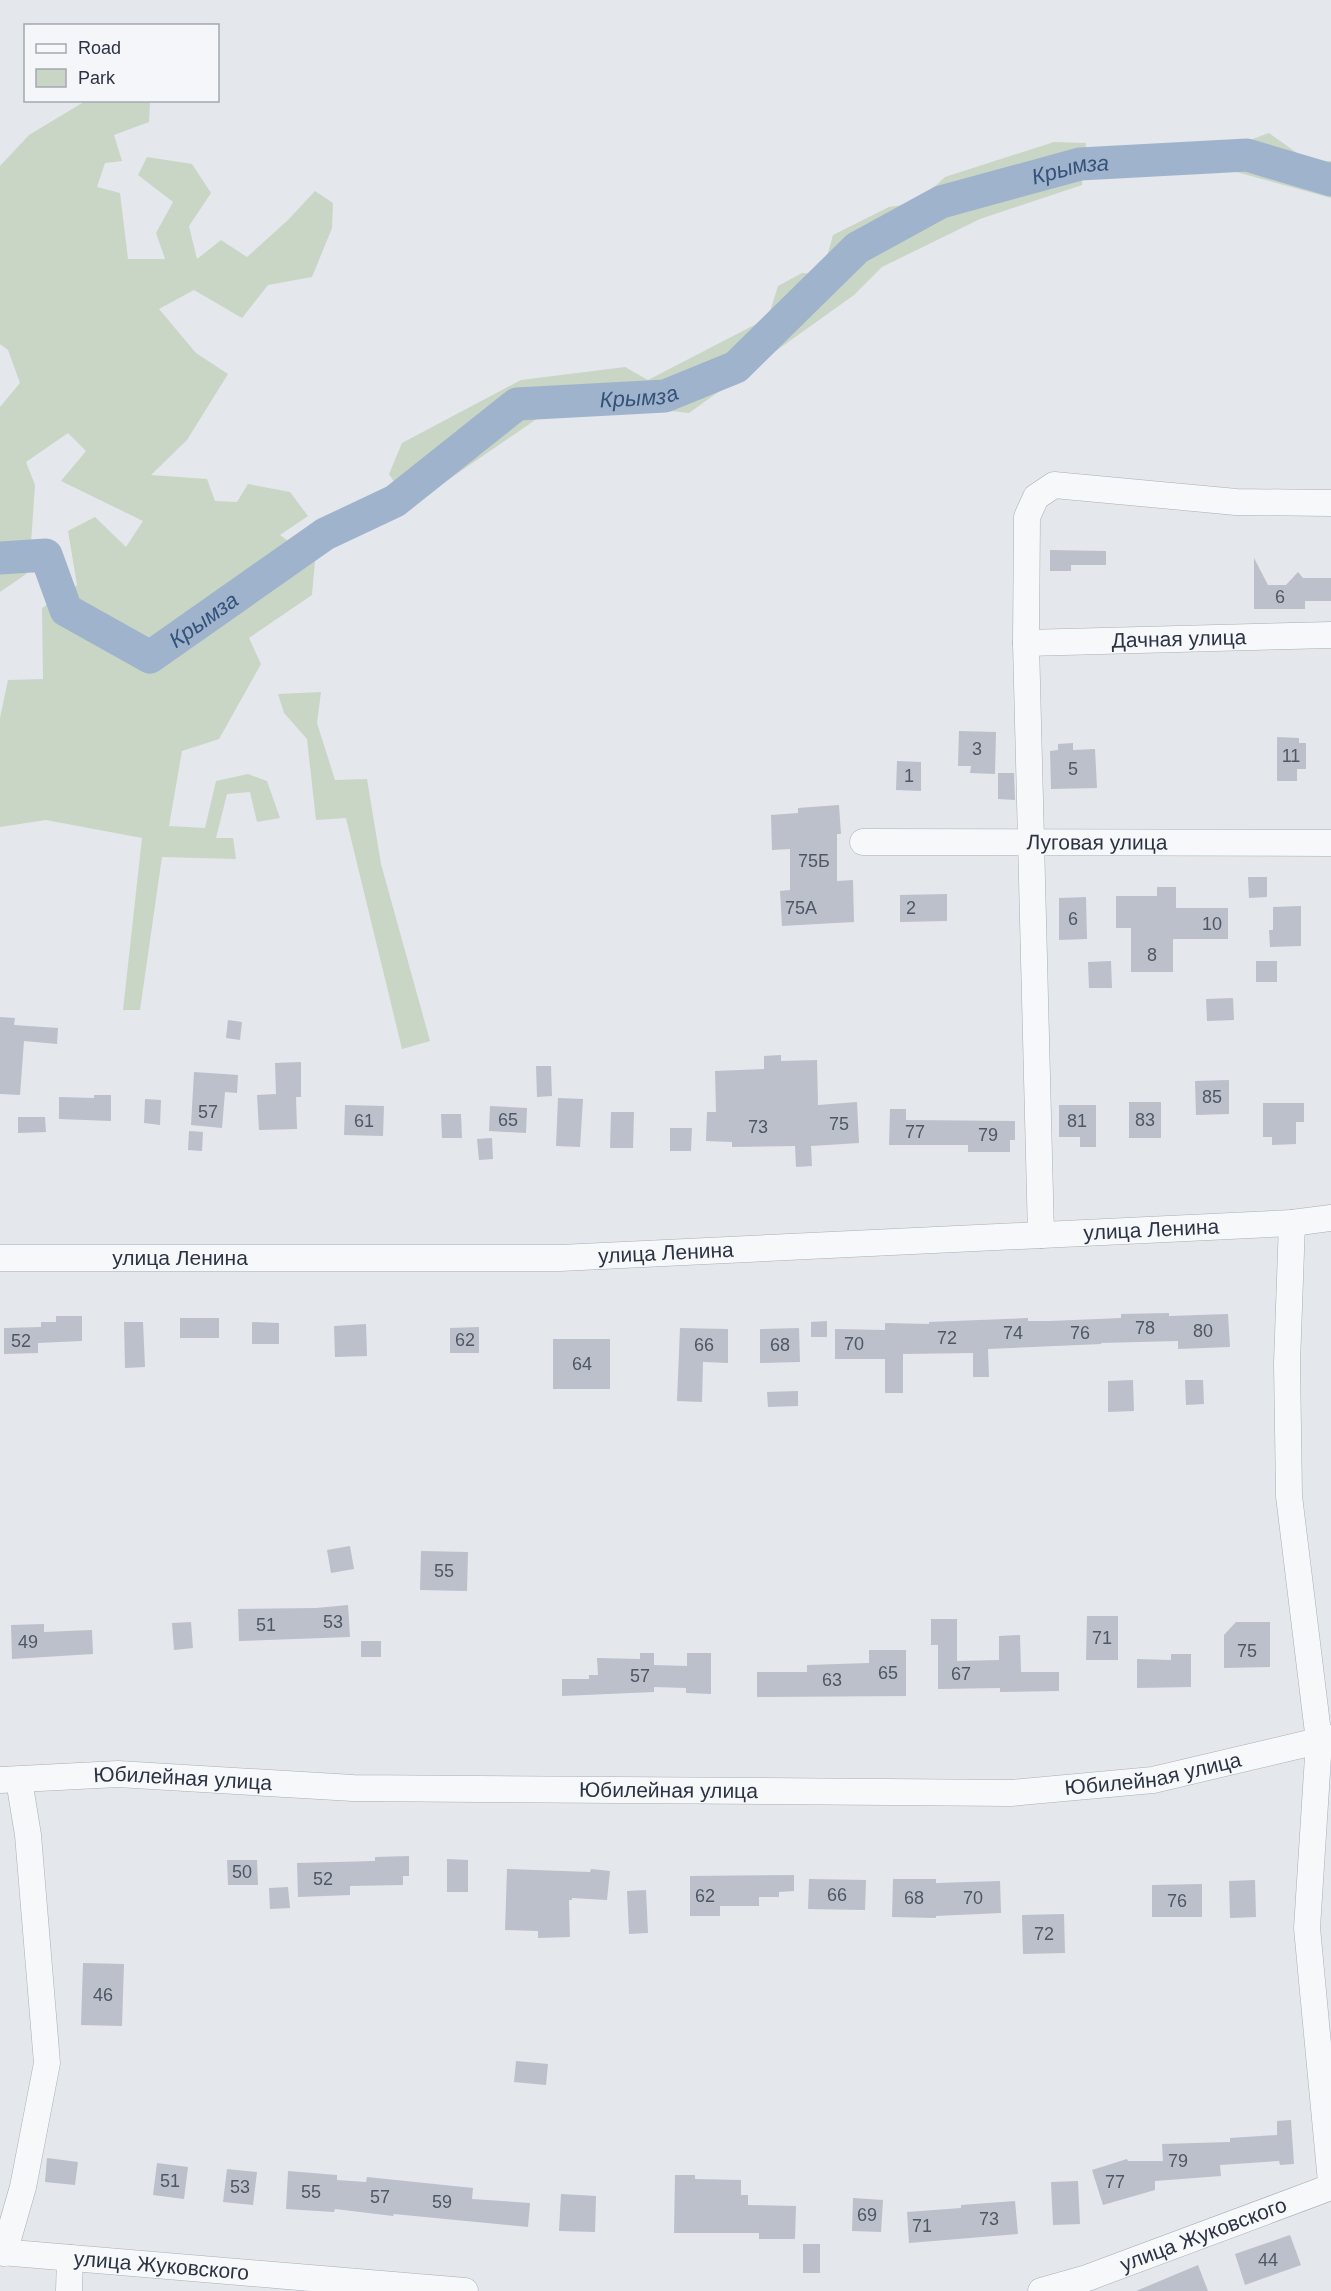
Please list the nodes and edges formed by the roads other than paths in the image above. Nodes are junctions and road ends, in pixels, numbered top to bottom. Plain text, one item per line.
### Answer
1 (1331, 503) edge
2 (1331, 635) edge
3 (1026, 643) junction
4 (863, 842) dead end
5 (1032, 842) junction
6 (1331, 843) edge
7 (1331, 1218) edge
8 (1292, 1223) junction
9 (1041, 1235) junction
10 (0, 1258) edge
11 (1325, 1740) edge
12 (10, 1780) edge
13 (1331, 2182) edge
14 (1331, 2187) edge
15 (2, 2252) edge
16 (70, 2258) junction
17 (69, 2291) edge
18 (465, 2291) edge
19 (1041, 2291) edge

1 - 3 street
2 - 3 street, Дачная улица
3 - 5 street
4 - 5 street, Луговая улица
5 - 6 street, Луговая улица
5 - 9 street
7 - 8 street, улица Ленина
8 - 9 street, улица Ленина
8 - 11 street
9 - 10 street, улица Ленина
11 - 12 street, Юбилейная улица
11 - 13 street
12 - 15 street
14 - 19 street, улица Жуковского
15 - 16 street, улица Жуковского
16 - 17 street
16 - 18 street, улица Жуковского

